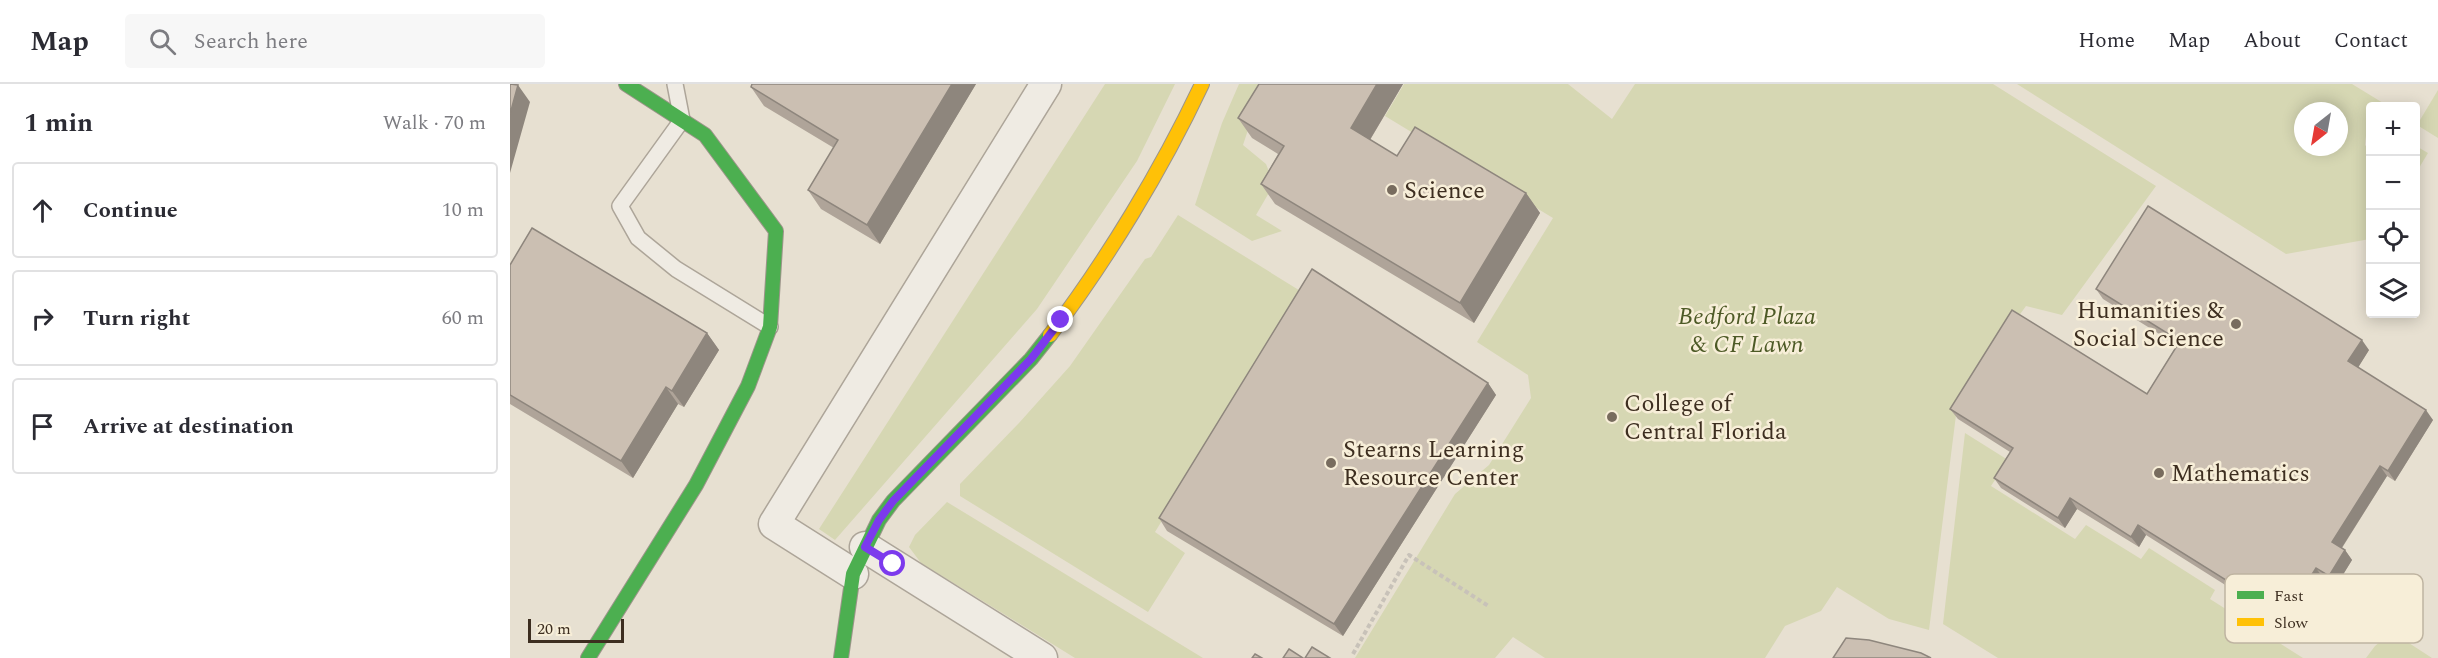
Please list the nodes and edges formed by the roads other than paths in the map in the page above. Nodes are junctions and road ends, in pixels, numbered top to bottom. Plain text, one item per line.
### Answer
1 (626, 84) edge
2 (675, 84) edge
3 (1046, 84) edge
4 (1202, 84) edge
5 (682, 120) junction
6 (770, 327) junction
7 (865, 547) junction
8 (853, 574) junction
9 (588, 658) edge
10 (841, 658) edge
11 (1042, 658) edge

1 - 5 street
2 - 5 lane
3 - 8 street
4 - 7 street
5 - 6 street
5 - 6 lane
6 - 9 street
7 - 8 street
7 - 11 street
8 - 10 street

